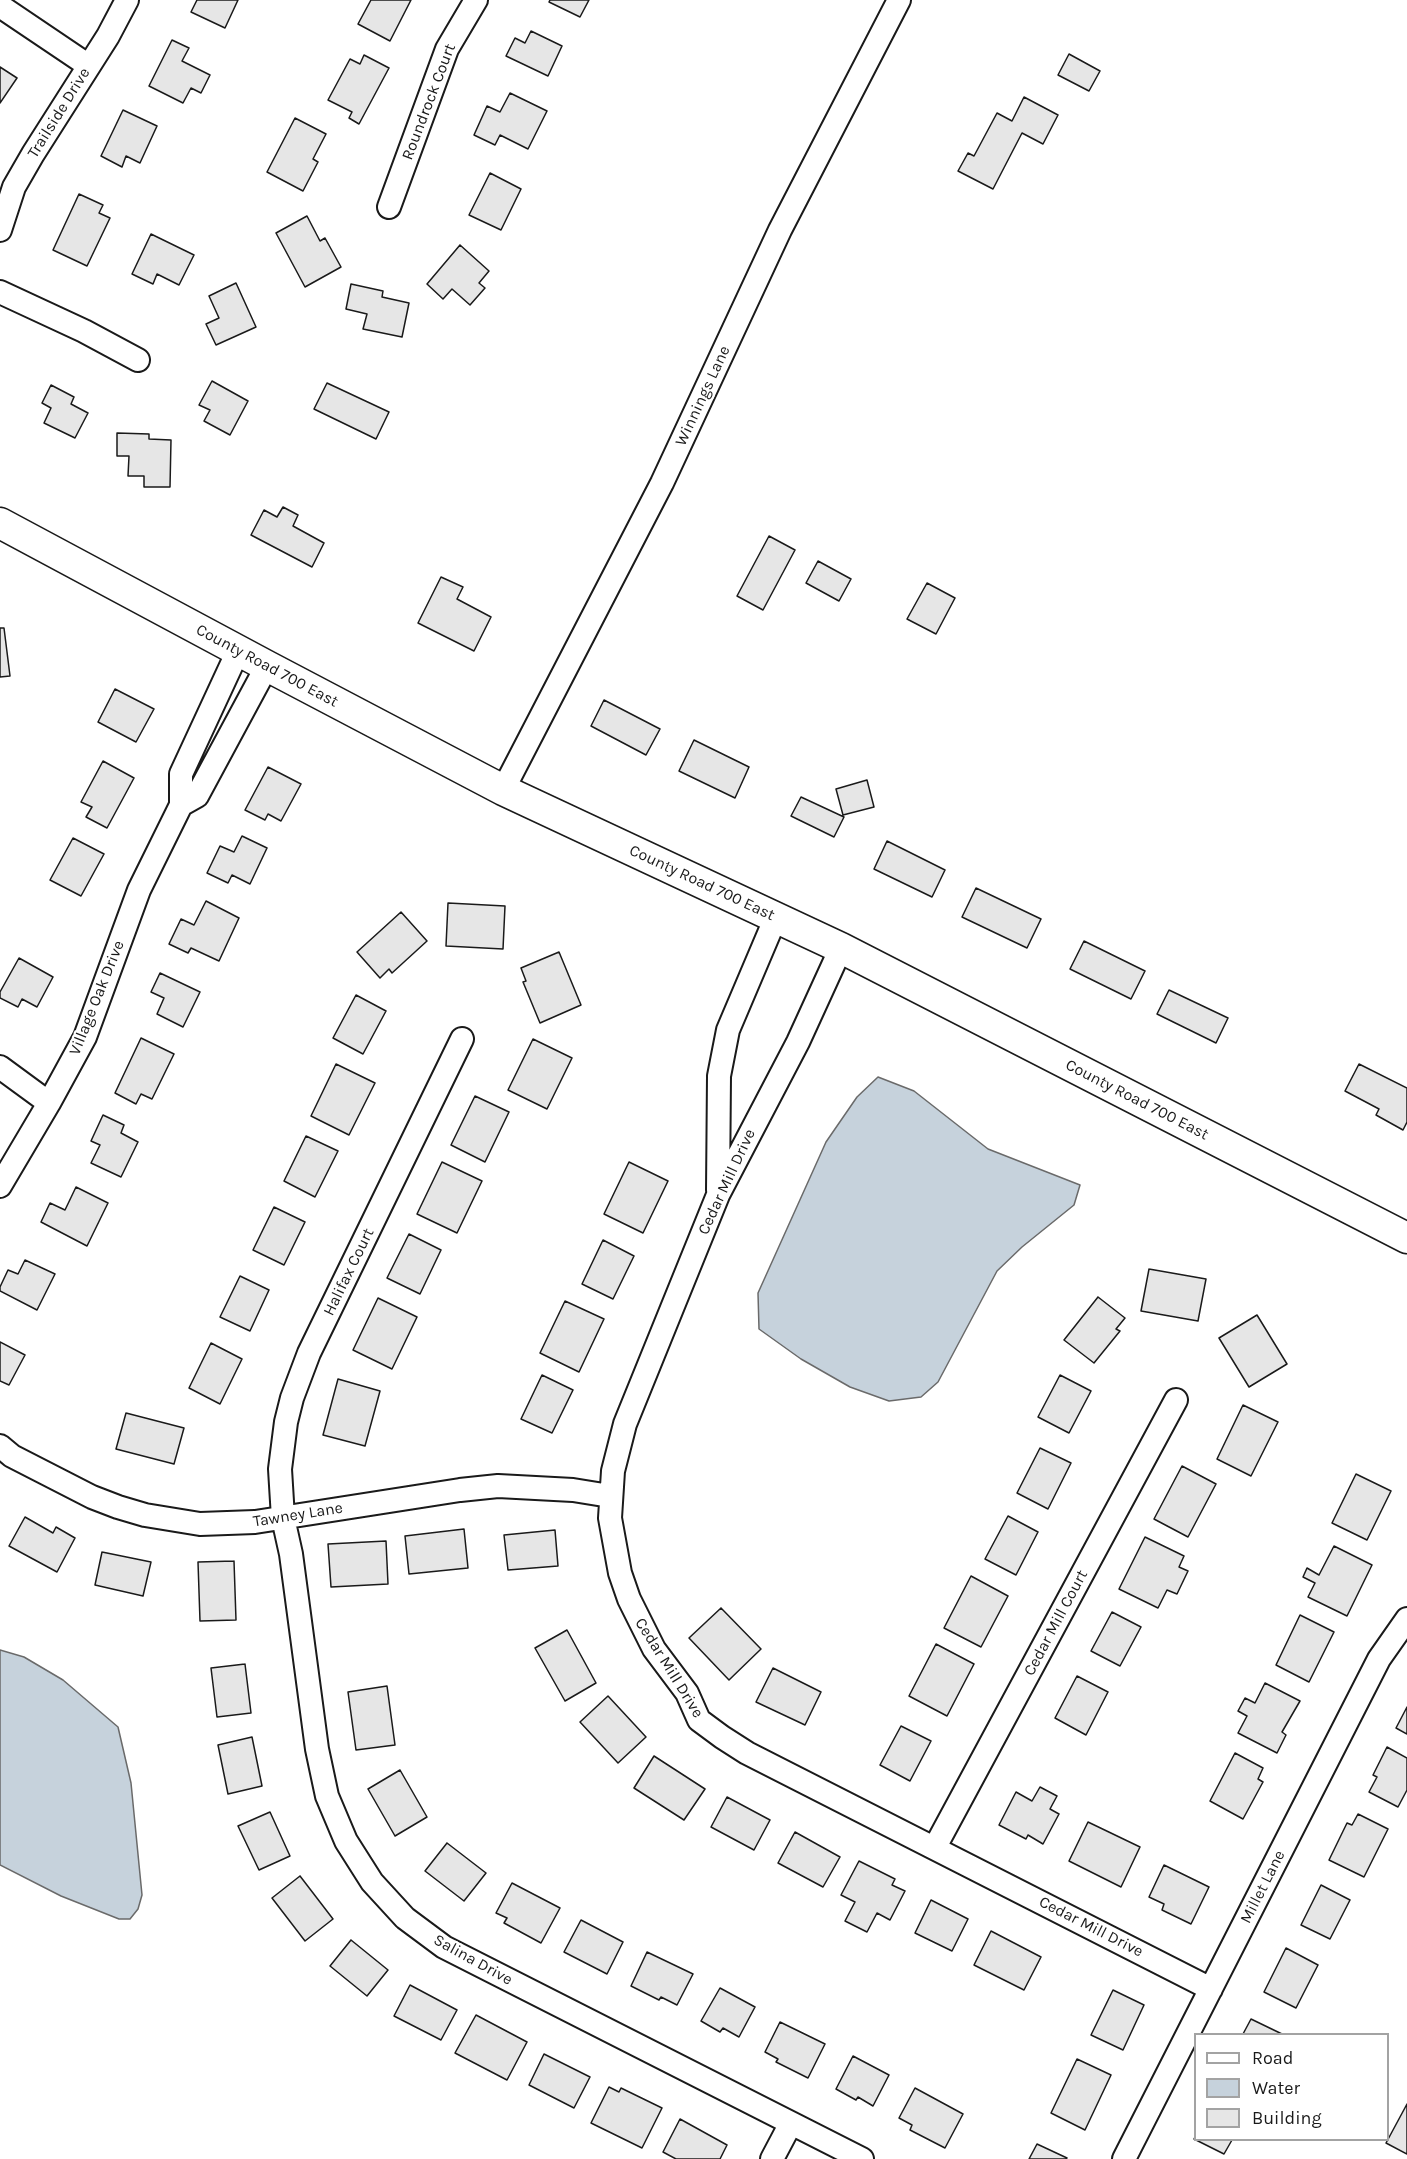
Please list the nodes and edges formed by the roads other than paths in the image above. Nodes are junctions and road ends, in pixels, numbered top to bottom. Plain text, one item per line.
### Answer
1 (127, 0) edge
2 (476, 0) edge
3 (899, 0) edge
4 (0, 6) edge
5 (89, 66) junction
6 (389, 207) dead end
7 (0, 230) edge
8 (0, 292) edge
9 (138, 360) dead end
10 (0, 523) edge
11 (238, 651) junction
12 (267, 666) junction
13 (503, 790) junction
14 (181, 805) junction
15 (776, 917) junction
16 (841, 948) junction
17 (462, 1039) dead end
18 (0, 1067) edge
19 (49, 1103) junction
20 (0, 1186) edge
21 (718, 1195) junction
22 (1407, 1238) edge
23 (1176, 1400) dead end
24 (0, 1446) edge
25 (610, 1496) junction
26 (283, 1518) junction
27 (1407, 1619) edge
28 (935, 1847) junction
29 (1211, 1989) junction
30 (790, 2123) junction
31 (772, 2159) edge
32 (862, 2159) edge
33 (1124, 2159) edge

1 - 5 street, Trailside Drive
2 - 6 street, Roundrock Court
3 - 13 street, Winnings Lane
4 - 5 street
5 - 7 street, Trailside Drive
8 - 9 street
10 - 11 main road, County Road 700 East
11 - 12 main road, County Road 700 East
11 - 14 street, Village Oak Drive
12 - 13 main road, County Road 700 East
12 - 14 street, Village Oak Drive
13 - 15 main road, County Road 700 East
14 - 19 street, Village Oak Drive
15 - 16 main road, County Road 700 East
15 - 21 street
16 - 21 street, Cedar Mill Drive
16 - 22 main road, County Road 700 East
17 - 26 street, Halifax Court
18 - 19 street
19 - 20 street, Village Oak Drive
21 - 25 street, Cedar Mill Drive
23 - 28 street, Cedar Mill Court
24 - 26 street, Tawney Lane
25 - 26 street, Tawney Lane
25 - 28 street, Cedar Mill Drive
26 - 30 street, Salina Drive
27 - 29 street, Millet Lane
28 - 29 street, Cedar Mill Drive
29 - 33 street, Millet Lane
30 - 31 street
30 - 32 street, Salina Drive

